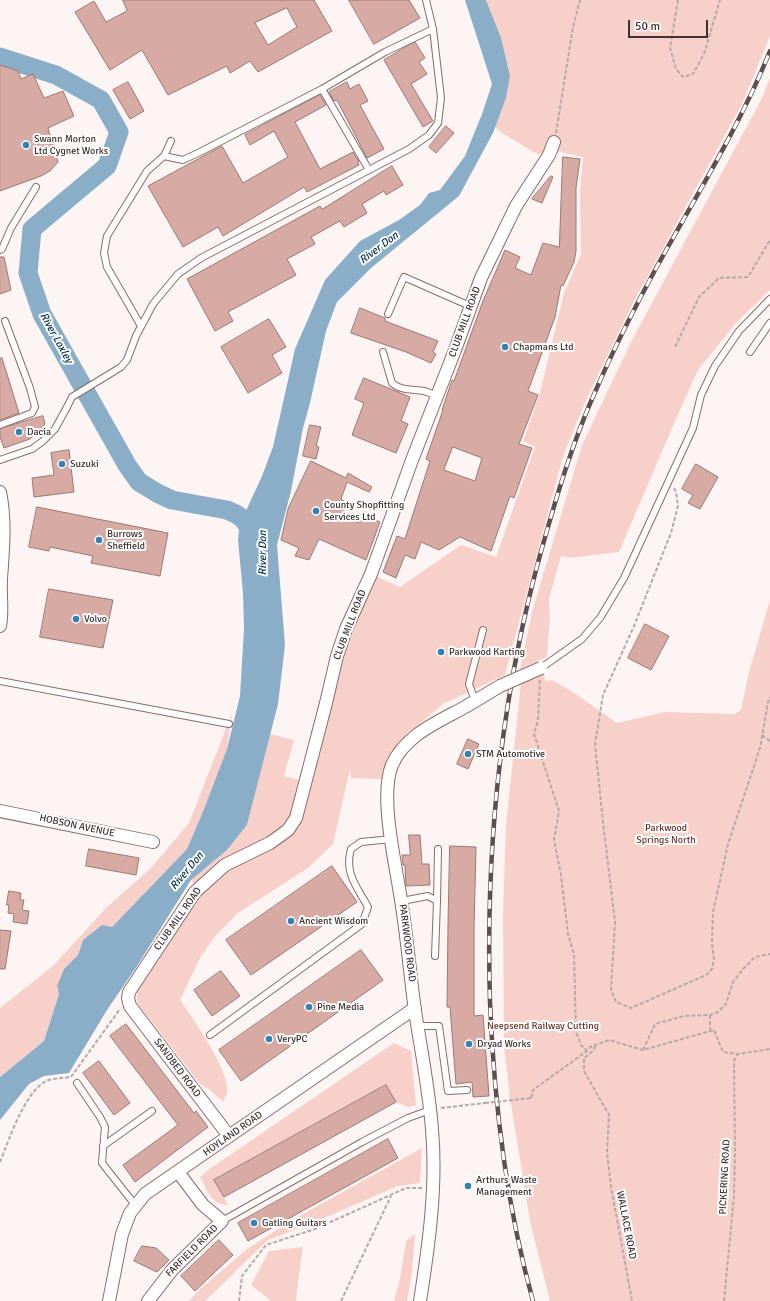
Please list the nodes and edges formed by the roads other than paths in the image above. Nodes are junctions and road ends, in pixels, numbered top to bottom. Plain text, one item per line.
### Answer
1 (426, 0) edge
2 (433, 29) junction
3 (322, 89) junction
4 (171, 142) dead end
5 (554, 142) road end
6 (164, 156) junction
7 (369, 170) junction
8 (36, 187) dead end
9 (0, 250) edge
10 (770, 299) edge
11 (470, 306) junction
12 (388, 314) dead end
13 (5, 321) dead end
14 (770, 323) edge
15 (141, 326) junction
16 (383, 352) dead end
17 (750, 352) dead end
18 (436, 396) junction
19 (0, 424) edge
20 (0, 460) edge
21 (0, 492) edge
22 (1, 579) edge
23 (0, 626) edge
24 (483, 630) dead end
25 (541, 668) joint
26 (0, 681) edge
27 (475, 701) junction
28 (230, 724) dead end
29 (0, 810) edge
30 (392, 839) junction
31 (153, 842) dead end
32 (438, 849) dead end
33 (402, 901) junction
34 (437, 901) junction
35 (435, 956) dead end
36 (128, 998) joint
37 (415, 1008) junction
38 (418, 1026) junction
39 (210, 1035) dead end
40 (77, 1083) dead end
41 (468, 1090) dead end
42 (152, 1111) dead end
43 (435, 1112) junction
44 (229, 1136) junction
45 (103, 1146) junction
46 (178, 1172) junction
47 (136, 1206) junction
48 (222, 1221) junction
49 (109, 1301) edge
50 (148, 1301) edge
51 (420, 1301) edge

1 - 2 lane
2 - 3 lane
2 - 7 lane
3 - 6 lane
3 - 7 lane
4 - 6 lane
5 - 11 street, CLUB MILL ROAD
6 - 15 lane
7 - 15 lane
8 - 9 lane
10 - 25 lane
11 - 12 lane
11 - 18 street, CLUB MILL ROAD
13 - 19 lane
14 - 17 lane
15 - 20 lane
16 - 18 lane
18 - 36 street, CLUB MILL ROAD
21 - 22 street
22 - 23 street
24 - 27 lane
25 - 27 street, PARKWOOD ROAD, bridge
26 - 28 lane
27 - 30 street, PARKWOOD ROAD
29 - 31 street, HOBSON AVENUE
30 - 33 street, PARKWOOD ROAD
30 - 39 lane
32 - 34 lane
33 - 34 lane
33 - 37 street, PARKWOOD ROAD
34 - 35 lane
36 - 44 street, SANDBED ROAD
37 - 38 street, PARKWOOD ROAD
37 - 44 street, HOYLAND ROAD
38 - 41 lane
38 - 43 street, PARKWOOD ROAD
40 - 45 lane
42 - 45 lane
43 - 48 lane
43 - 51 street, PARKWOOD ROAD
44 - 46 street, HOYLAND ROAD
45 - 47 lane
46 - 47 street, HOYLAND ROAD
46 - 48 street
47 - 49 street, HOYLAND ROAD
48 - 50 street, FARFIELD ROAD

